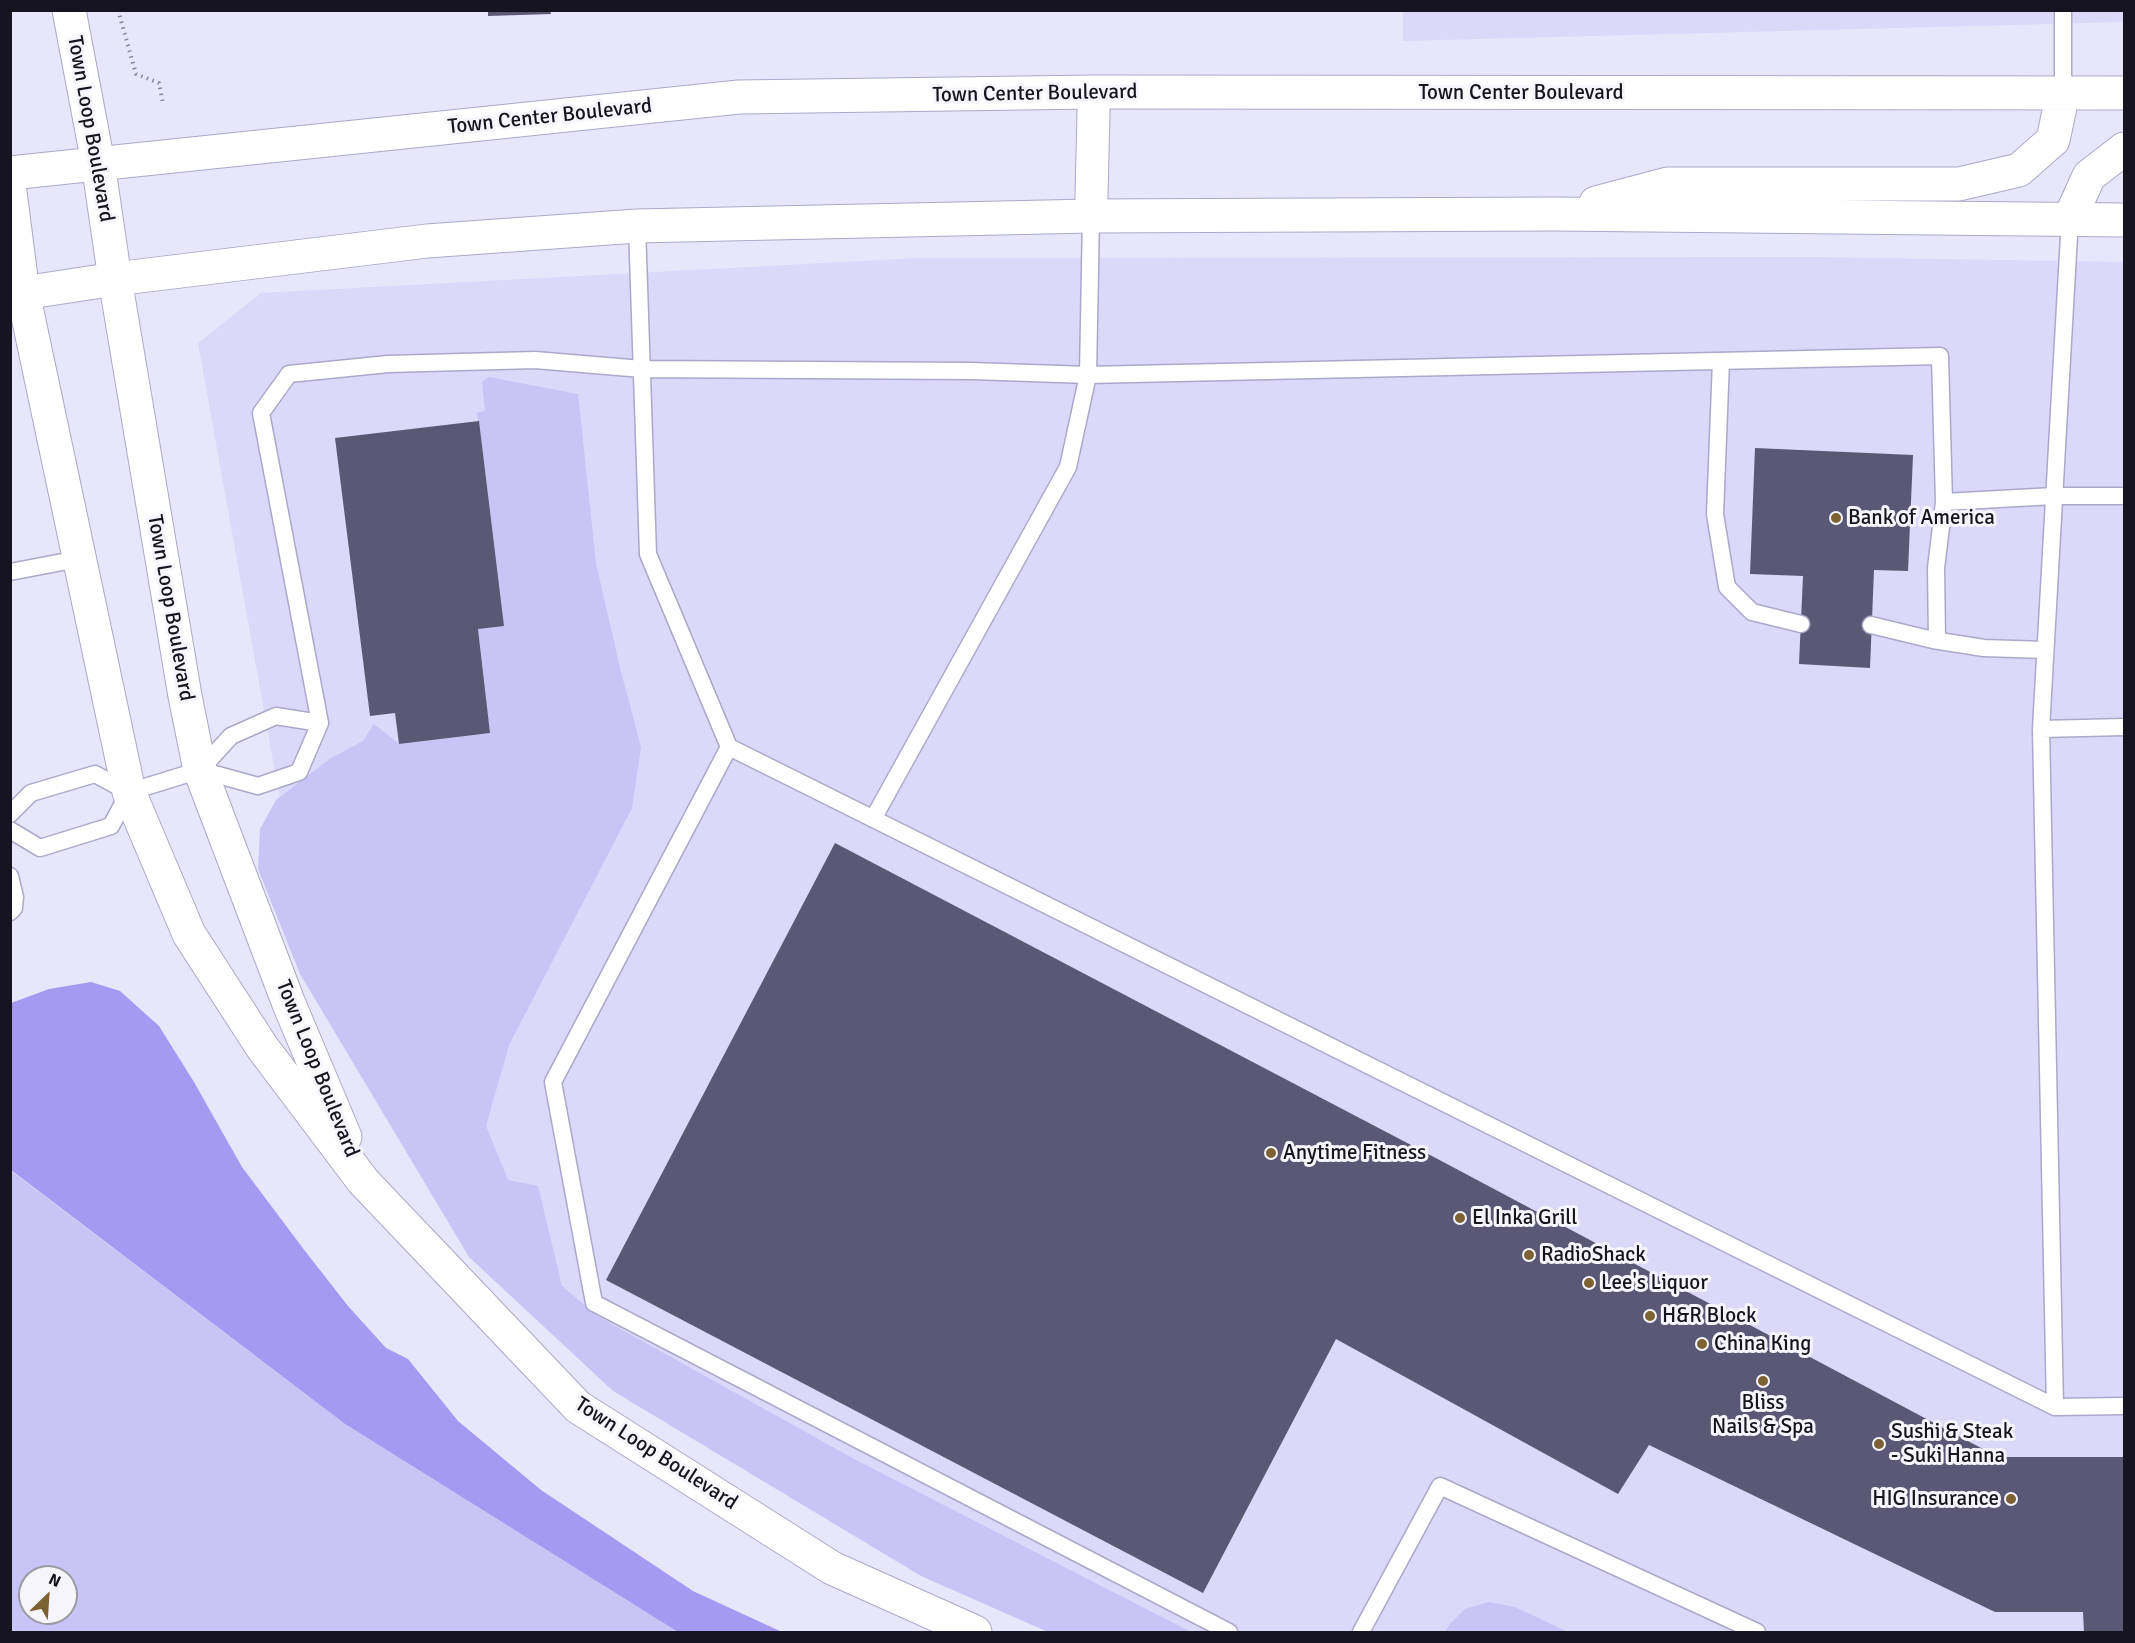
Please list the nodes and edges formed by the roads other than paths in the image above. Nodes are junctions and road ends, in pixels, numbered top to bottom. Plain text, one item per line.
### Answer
1 (69, 10) edge
2 (2063, 10) edge
3 (1094, 92) junction
4 (2063, 93) junction
5 (2124, 93) edge
6 (2124, 149) edge
7 (98, 163) junction
8 (10, 173) edge
9 (10, 192) edge
10 (1554, 214) junction
11 (1091, 216) junction
12 (2070, 218) junction
13 (2124, 220) edge
14 (637, 226) junction
15 (114, 279) junction
16 (17, 294) edge
17 (1721, 361) junction
18 (642, 369) junction
19 (1088, 375) junction
20 (2054, 496) junction
21 (2124, 496) edge
22 (1944, 502) junction
23 (78, 558) junction
24 (10, 572) edge
25 (1801, 624) dead end
26 (1871, 625) dead end
27 (1937, 640) junction
28 (2045, 650) junction
29 (320, 723) junction
30 (2124, 727) edge
31 (2041, 729) junction
32 (729, 747) junction
33 (200, 770) junction
34 (129, 792) junction
35 (10, 814) edge
36 (873, 819) junction
37 (10, 830) edge
38 (10, 876) edge
39 (10, 912) edge
40 (363, 1181) junction
41 (2124, 1406) edge
42 (2055, 1407) junction
43 (975, 1632) edge
44 (1228, 1632) edge
45 (1361, 1632) edge
46 (1757, 1632) edge

1 - 7 street, Town Loop Boulevard
2 - 4 lane
3 - 4 street, Town Center Boulevard
3 - 7 street, Town Center Boulevard
3 - 11 street
4 - 5 street, Town Center Boulevard
4 - 10 street
6 - 12 street
7 - 8 street, Town Center Boulevard
7 - 15 street, Town Loop Boulevard
9 - 16 street, Town Loop Boulevard
10 - 11 street
10 - 12 street
11 - 14 street
11 - 19 lane
12 - 13 street
12 - 20 lane
14 - 15 street
14 - 18 lane
15 - 16 street
15 - 33 street, Town Loop Boulevard
16 - 23 street, Town Loop Boulevard
17 - 19 lane
17 - 22 lane
17 - 25 lane
18 - 19 lane
18 - 29 lane
18 - 32 lane
19 - 36 lane
20 - 21 lane
20 - 22 lane
20 - 28 lane
22 - 27 lane
23 - 24 lane
23 - 34 street, Town Loop Boulevard
26 - 27 lane
27 - 28 lane
28 - 31 lane
29 - 33 lane
29 - 33 lane
30 - 31 lane
31 - 42 lane
32 - 36 lane
32 - 44 lane
33 - 34 lane
33 - 40 street, Town Loop Boulevard
34 - 35 lane
34 - 37 lane
34 - 40 street, Town Loop Boulevard
36 - 42 lane
38 - 39 lane
40 - 43 street, Town Loop Boulevard
41 - 42 lane
45 - 46 lane

